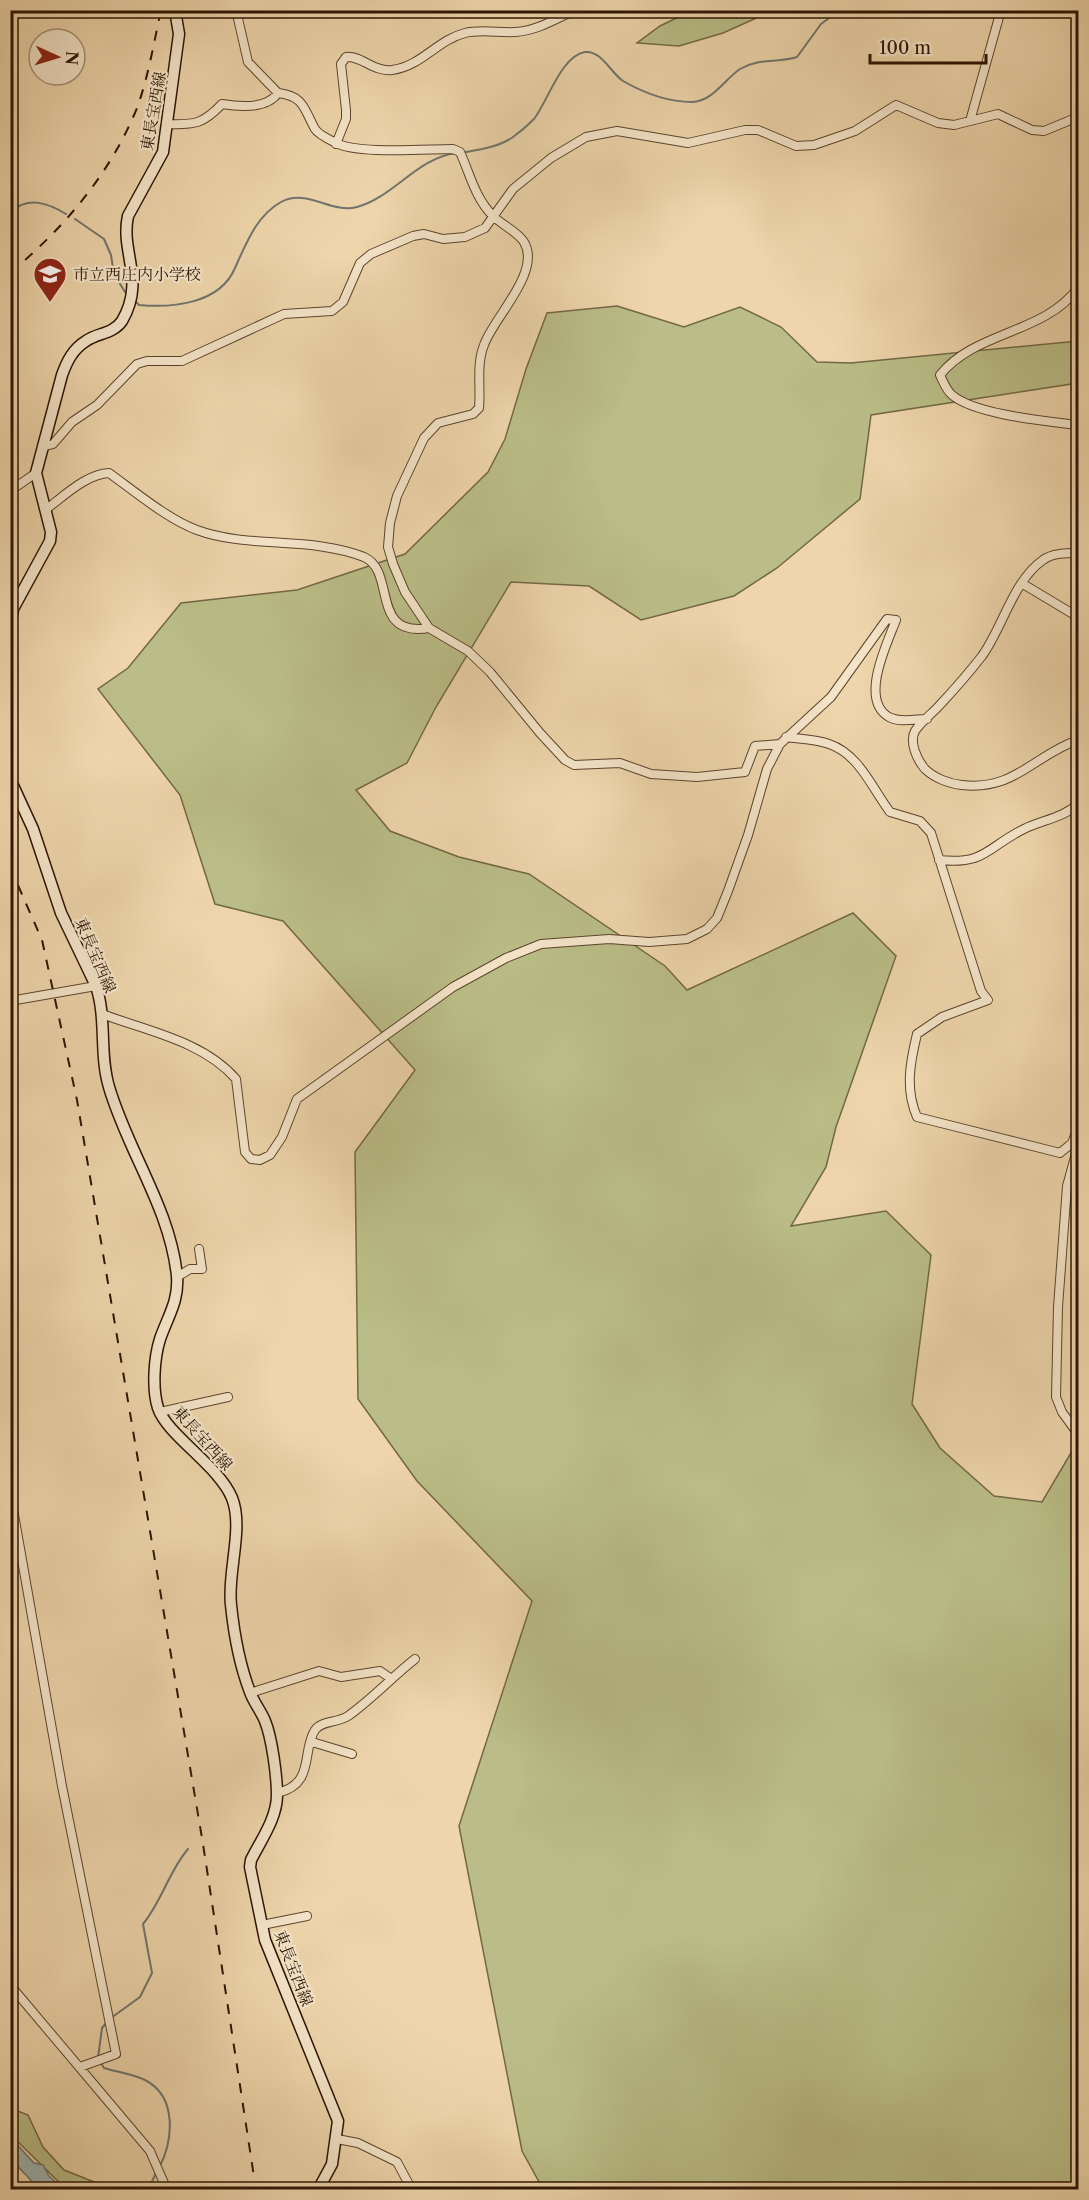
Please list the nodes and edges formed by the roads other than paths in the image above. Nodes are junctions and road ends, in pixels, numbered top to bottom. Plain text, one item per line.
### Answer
1 (175, 10) edge
2 (236, 10) edge
3 (575, 10) edge
4 (1001, 10) edge
5 (278, 93) junction
6 (1078, 117) edge
7 (970, 121) junction
8 (167, 124) junction
9 (336, 144) junction
10 (492, 215) junction
11 (1078, 288) edge
12 (1078, 425) edge
13 (42, 447) junction
14 (36, 473) junction
15 (10, 491) edge
16 (45, 510) junction
17 (1078, 553) edge
18 (1023, 584) junction
19 (1078, 617) edge
20 (10, 628) edge
21 (429, 628) junction
22 (927, 719) junction
23 (783, 740) junction
24 (1078, 740) edge
25 (10, 779) edge
26 (1078, 804) edge
27 (939, 860) junction
28 (96, 986) junction
29 (10, 1001) edge
30 (102, 1014) junction
31 (1078, 1128) edge
32 (1078, 1146) edge
33 (199, 1249) dead end
34 (177, 1277) junction
35 (228, 1397) dead end
36 (160, 1412) junction
37 (1078, 1434) edge
38 (10, 1492) edge
39 (415, 1659) dead end
40 (390, 1678) junction
41 (250, 1693) junction
42 (312, 1742) junction
43 (352, 1754) dead end
44 (277, 1793) junction
45 (307, 1916) dead end
46 (262, 1925) junction
47 (10, 1984) edge
48 (80, 2067) junction
49 (337, 2139) junction
50 (166, 2190) edge
51 (318, 2190) edge
52 (412, 2190) edge

1 - 8 main road, 東長宝西線
2 - 5 street
3 - 9 street
4 - 7 street
5 - 8 street
5 - 9 street
6 - 7 street
7 - 10 street
8 - 13 main road, 東長宝西線
9 - 10 street
10 - 13 street
10 - 21 street
11 - 12 street
13 - 14 main road, 東長宝西線
14 - 15 street
14 - 16 main road, 東長宝西線
16 - 20 main road, 東長宝西線
16 - 21 street
17 - 18 street
18 - 19 street
18 - 22 street
21 - 23 street
22 - 23 street
22 - 24 street
23 - 27 street
23 - 30 street
25 - 28 main road, 東長宝西線
26 - 27 street
27 - 31 street
28 - 29 street
28 - 30 main road, 東長宝西線
30 - 34 main road, 東長宝西線
32 - 37 street
33 - 34 street
34 - 36 main road, 東長宝西線
35 - 36 street
36 - 41 main road, 東長宝西線
38 - 48 street
39 - 40 street
40 - 41 street
40 - 42 street
41 - 44 main road, 東長宝西線
42 - 43 street
42 - 44 street
44 - 46 main road, 東長宝西線
45 - 46 street
46 - 49 main road, 東長宝西線
47 - 48 street
48 - 50 street
49 - 51 main road, 東長宝西線
49 - 52 street

